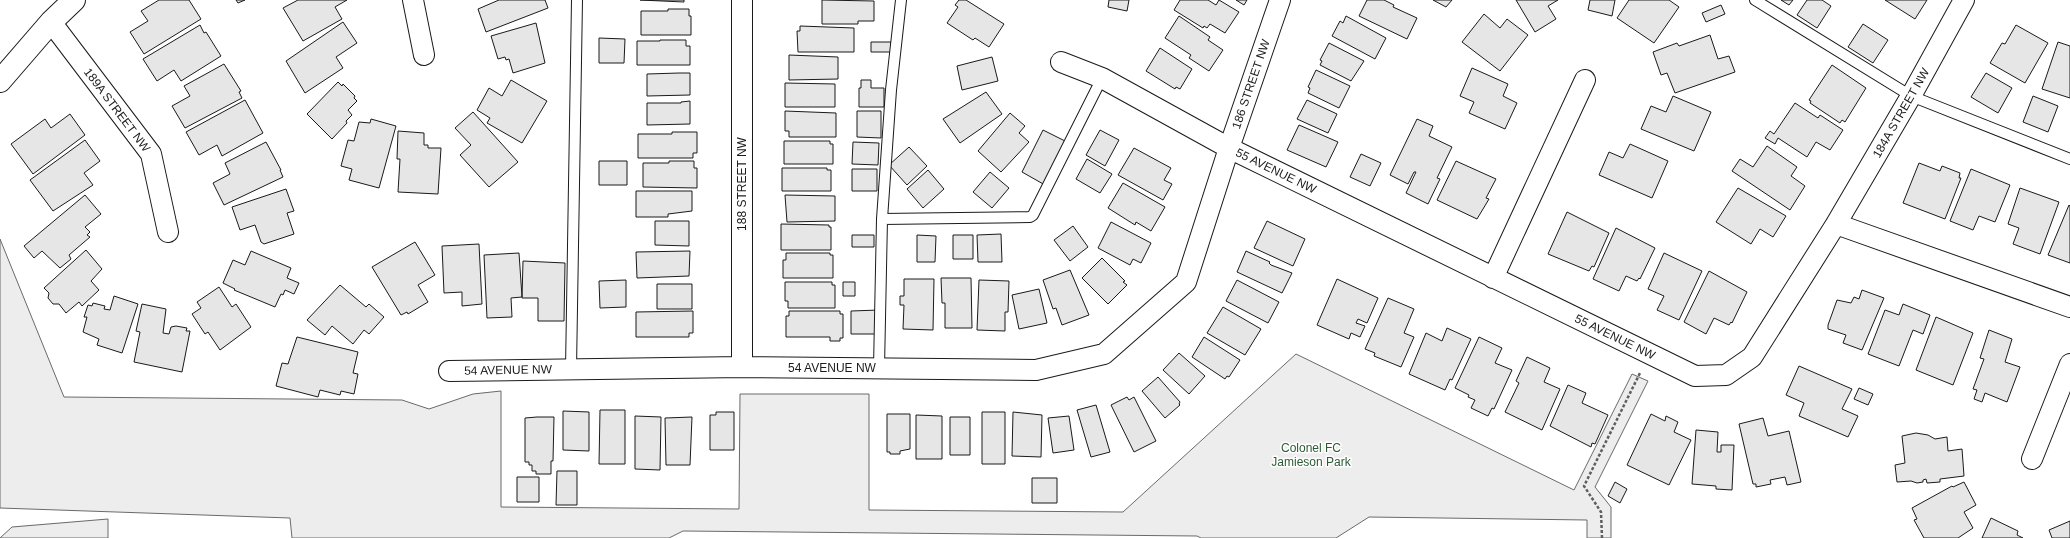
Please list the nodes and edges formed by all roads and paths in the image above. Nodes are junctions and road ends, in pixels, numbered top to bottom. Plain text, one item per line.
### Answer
1 (74, 0) edge
2 (413, 0) edge
3 (577, 0) edge
4 (742, 0) edge
5 (901, 0) edge
6 (1280, 0) edge
7 (1755, 0) edge
8 (1964, 0) edge
9 (51, 22) junction
10 (424, 55) dead end
11 (1061, 62) dead end
12 (1102, 78) junction
13 (1585, 80) dead end
14 (0, 81) edge
15 (1911, 96) junction
16 (1229, 148) junction
17 (2070, 159) edge
18 (882, 219) junction
19 (1836, 224) junction
20 (168, 232) dead end
21 (1493, 278) junction
22 (1186, 282) joint
23 (2070, 308) edge
24 (1650, 354) junction
25 (2070, 364) edge
26 (742, 367) junction
27 (1738, 367) joint
28 (879, 368) junction
29 (571, 369) junction
30 (449, 371) dead end
31 (2032, 459) dead end
32 (1602, 538) edge

1 - 9 street
2 - 10 street
3 - 29 lane
4 - 26 street, 188 STREET NW
5 - 18 lane
6 - 16 street, 186 STREET NW
7 - 15 lane
8 - 15 street, 184A STREET NW
9 - 14 street
9 - 20 street, 189A STREET NW
11 - 12 street, 55 AVENUE NW
12 - 16 street, 55 AVENUE NW
12 - 18 lane
13 - 21 street
15 - 17 lane
15 - 19 street, 184A STREET NW
16 - 21 street, 55 AVENUE NW
16 - 22 street, 186 STREET NW
18 - 28 lane
19 - 23 street
19 - 27 street, 184A STREET NW
21 - 24 street, 55 AVENUE NW
22 - 28 street, 54 AVENUE NW
24 - 27 street, 55 AVENUE NW
24 - 32 path
25 - 31 street
26 - 28 street, 54 AVENUE NW
26 - 29 street, 54 AVENUE NW
29 - 30 street, 54 AVENUE NW

